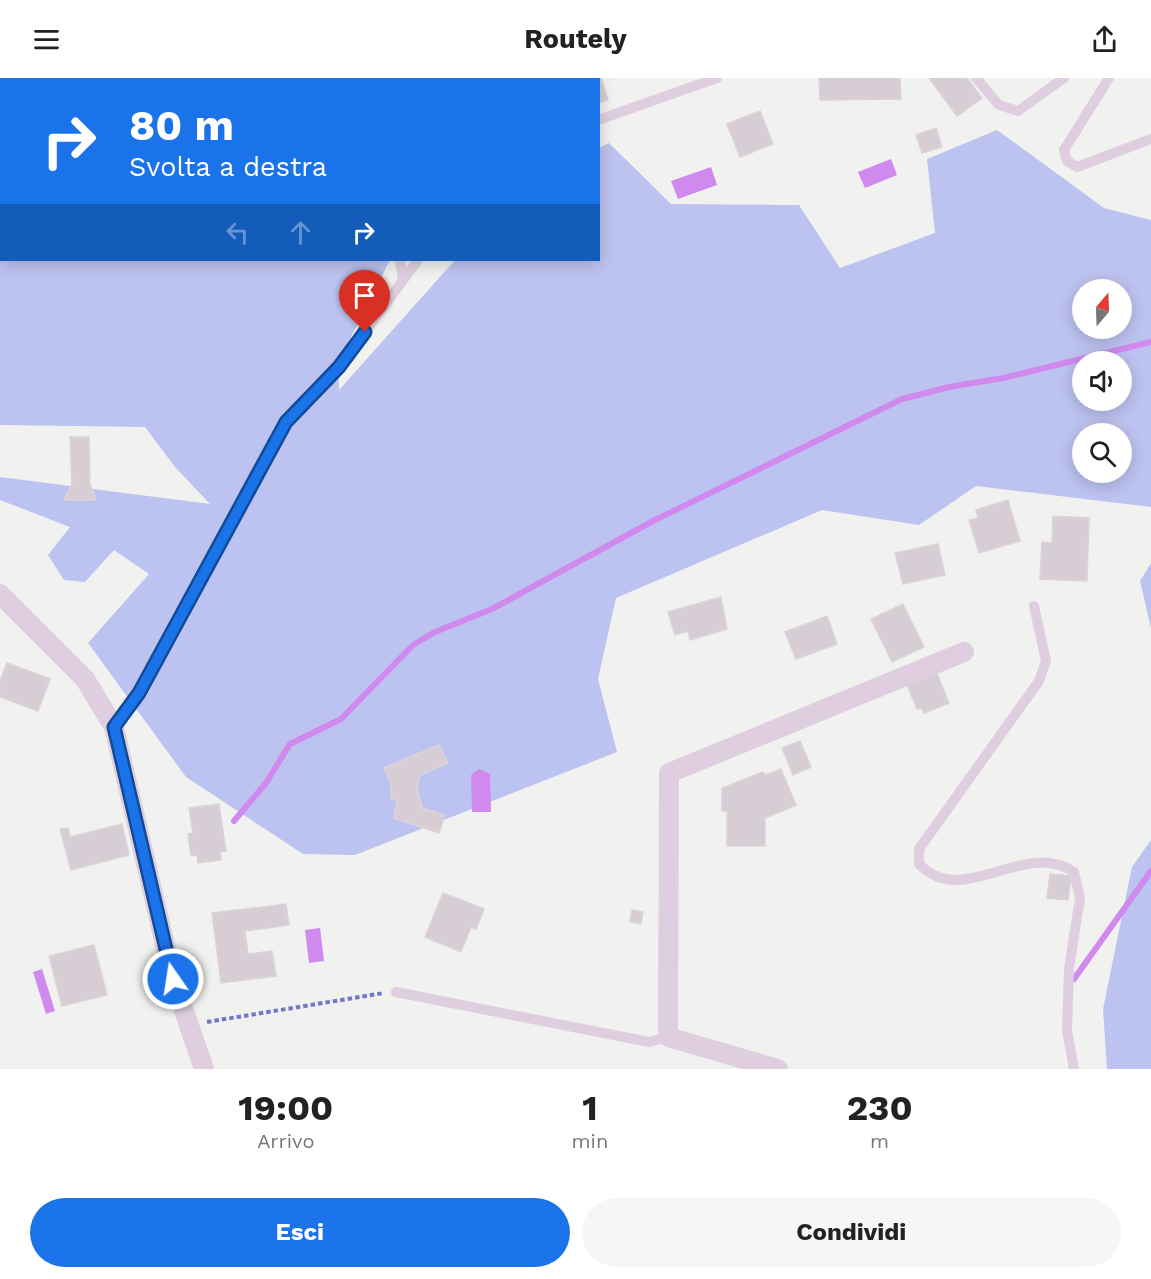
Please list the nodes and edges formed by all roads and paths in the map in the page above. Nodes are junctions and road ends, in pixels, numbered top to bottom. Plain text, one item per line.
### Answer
1 (717, 78) edge
2 (976, 78) edge
3 (1064, 78) edge
4 (1109, 78) edge
5 (600, 119) edge
6 (1151, 139) edge
7 (400, 261) edge
8 (417, 261) edge
9 (403, 280) junction
10 (0, 594) edge
11 (1034, 606) dead end
12 (964, 652) dead end
13 (114, 727) junction
14 (396, 992) joint
15 (189, 1025) junction
16 (668, 1037) junction
17 (204, 1069) edge
18 (778, 1069) edge
19 (1074, 1069) edge

1 - 5 lane
2 - 3 lane
4 - 6 lane
7 - 9 lane
8 - 9 lane
9 - 13 lane
10 - 13 street
11 - 19 lane
12 - 16 street
13 - 15 street
14 - 15 path
14 - 16 lane
15 - 17 street
16 - 18 street

